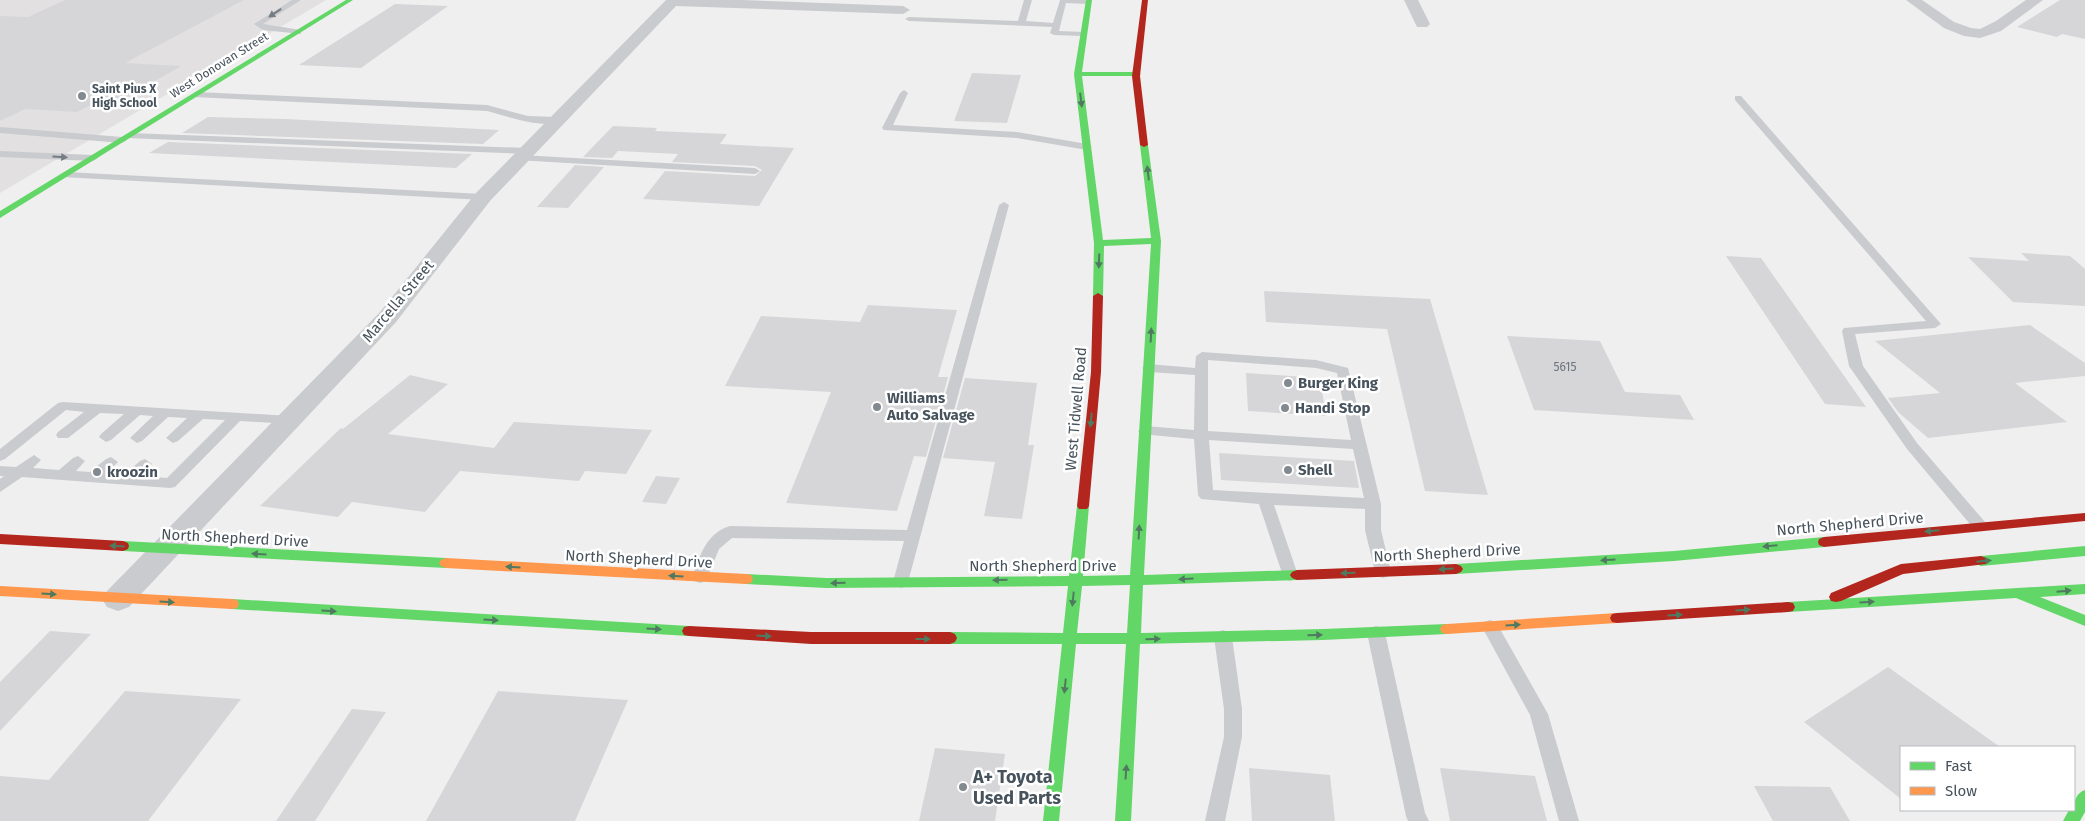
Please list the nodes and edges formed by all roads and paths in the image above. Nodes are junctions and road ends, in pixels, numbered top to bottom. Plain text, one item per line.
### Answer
1 (298, 0) edge
2 (350, 0) edge
3 (1028, 0) edge
4 (1063, 0) edge
5 (1145, 0) edge
6 (1411, 0) edge
7 (1912, 0) edge
8 (2036, 0) edge
9 (673, 1) edge
10 (1089, 1) edge
11 (906, 15) joint
12 (1021, 24) junction
13 (1422, 24) dead end
14 (1055, 25) junction
15 (298, 32) junction
16 (1084, 34) junction
17 (1078, 74) junction
18 (1136, 74) junction
19 (904, 93) dead end
20 (196, 95) junction
21 (1738, 98) dead end
22 (557, 120) junction
23 (0, 130) edge
24 (126, 138) junction
25 (1087, 147) junction
26 (0, 154) edge
27 (523, 155) junction
28 (93, 158) junction
29 (755, 172) dead end
30 (66, 175) junction
31 (483, 197) junction
32 (1004, 205) dead end
33 (0, 215) edge
34 (1156, 241) junction
35 (1100, 243) junction
36 (1149, 368) junction
37 (1202, 372) junction
38 (97, 408) junction
39 (136, 411) junction
40 (165, 412) junction
41 (199, 415) junction
42 (237, 416) junction
43 (290, 420) junction
44 (1145, 431) junction
45 (1201, 434) junction
46 (63, 435) dead end
47 (106, 437) dead end
48 (137, 438) dead end
49 (173, 438) dead end
50 (1359, 444) junction
51 (0, 456) edge
52 (34, 460) dead end
53 (78, 461) dead end
54 (111, 462) dead end
55 (145, 464) dead end
56 (0, 471) edge
57 (19, 472) junction
58 (62, 476) junction
59 (94, 477) junction
60 (128, 479) junction
61 (0, 487) edge
62 (1265, 499) junction
63 (1373, 504) junction
64 (2085, 507) edge
65 (2085, 517) edge
66 (1980, 526) junction
67 (914, 536) junction
68 (0, 539) edge
69 (165, 549) junction
70 (2085, 550) edge
71 (1382, 572) junction
72 (1290, 575) junction
73 (700, 577) junction
74 (1075, 579) junction
75 (1137, 580) junction
76 (901, 582) junction
77 (2085, 589) edge
78 (0, 591) edge
79 (2019, 594) junction
80 (118, 599) junction
81 (1819, 605) junction
82 (2085, 621) edge
83 (1490, 627) junction
84 (1376, 633) junction
85 (1223, 637) junction
86 (1069, 638) junction
87 (1133, 639) junction
88 (2085, 796) edge
89 (1417, 819) edge
90 (1051, 821) edge
91 (1123, 821) edge
92 (1215, 821) edge
93 (1569, 821) edge
94 (2071, 821) edge

1 -> 15 lane
2 - 15 main road, West Donovan Street
3 - 12 lane
4 - 10 lane
4 - 14 lane
5 - 18 main road
6 - 13 street
7 - 8 street
9 - 11 street
9 - 22 street, Marcella Street
10 - 16 main road, West Tidwell Road
11 - 12 lane
12 - 14 lane
14 - 16 lane
15 - 20 main road, West Donovan Street
16 - 17 main road, West Tidwell Road
17 - 18 main road
17 -> 25 main road, West Tidwell Road
34 -> 18 main road
19 - 25 lane
20 - 22 lane
20 - 24 main road, West Donovan Street
21 - 66 lane
22 - 27 street, Marcella Street
23 - 24 lane
24 - 27 lane
24 - 28 main road, West Donovan Street
25 - 35 main road, West Tidwell Road
26 -> 28 lane
27 - 29 lane
27 - 31 street, Marcella Street
28 - 30 main road, West Donovan Street
30 - 31 lane
30 - 33 main road, West Donovan Street
31 - 43 street, Marcella Street
32 - 67 lane
34 - 35 main road
36 -> 34 main road
35 -> 74 main road, West Tidwell Road
36 - 37 lane
36 - 44 main road
37 - 45 lane
37 - 50 lane
38 - 39 lane
38 - 46 lane
38 - 51 lane
39 - 40 lane
39 - 47 lane
40 - 41 lane
40 - 48 lane
41 - 42 lane
41 - 49 lane
42 - 43 lane
42 - 60 lane
43 - 69 street, Marcella Street
44 - 45 lane
75 -> 44 main road
45 - 50 lane
45 - 62 lane
50 - 63 lane
52 - 57 lane
53 - 58 lane
54 - 59 lane
55 - 60 lane
56 - 57 lane
57 - 58 lane
57 - 61 lane
58 - 59 lane
59 - 60 lane
62 - 63 lane
62 - 72 lane
63 - 71 lane
64 - 66 main road
65 - 66 main road, North Shepherd Drive
66 -> 71 main road, North Shepherd Drive
67 - 73 lane
67 - 76 lane
69 -> 68 main road, North Shepherd Drive
73 -> 69 main road, North Shepherd Drive
69 - 80 street, Marcella Street
81 -> 70 main road
71 -> 72 main road, North Shepherd Drive
72 -> 75 main road, North Shepherd Drive
76 -> 73 main road, North Shepherd Drive
74 - 75 main road, North Shepherd Drive
74 -> 76 main road, North Shepherd Drive
74 -> 86 main road, West Tidwell Road
75 - 87 main road
79 -> 77 main road
78 -> 80 main road
81 -> 79 main road
79 - 82 main road
80 -> 86 main road
83 -> 81 main road
83 - 84 main road
83 - 93 lane
85 -> 84 main road
84 - 89 lane
87 -> 85 main road
85 - 92 lane
86 - 87 main road
86 -> 90 main road, West Tidwell Road
91 -> 87 main road
88 - 94 main road

